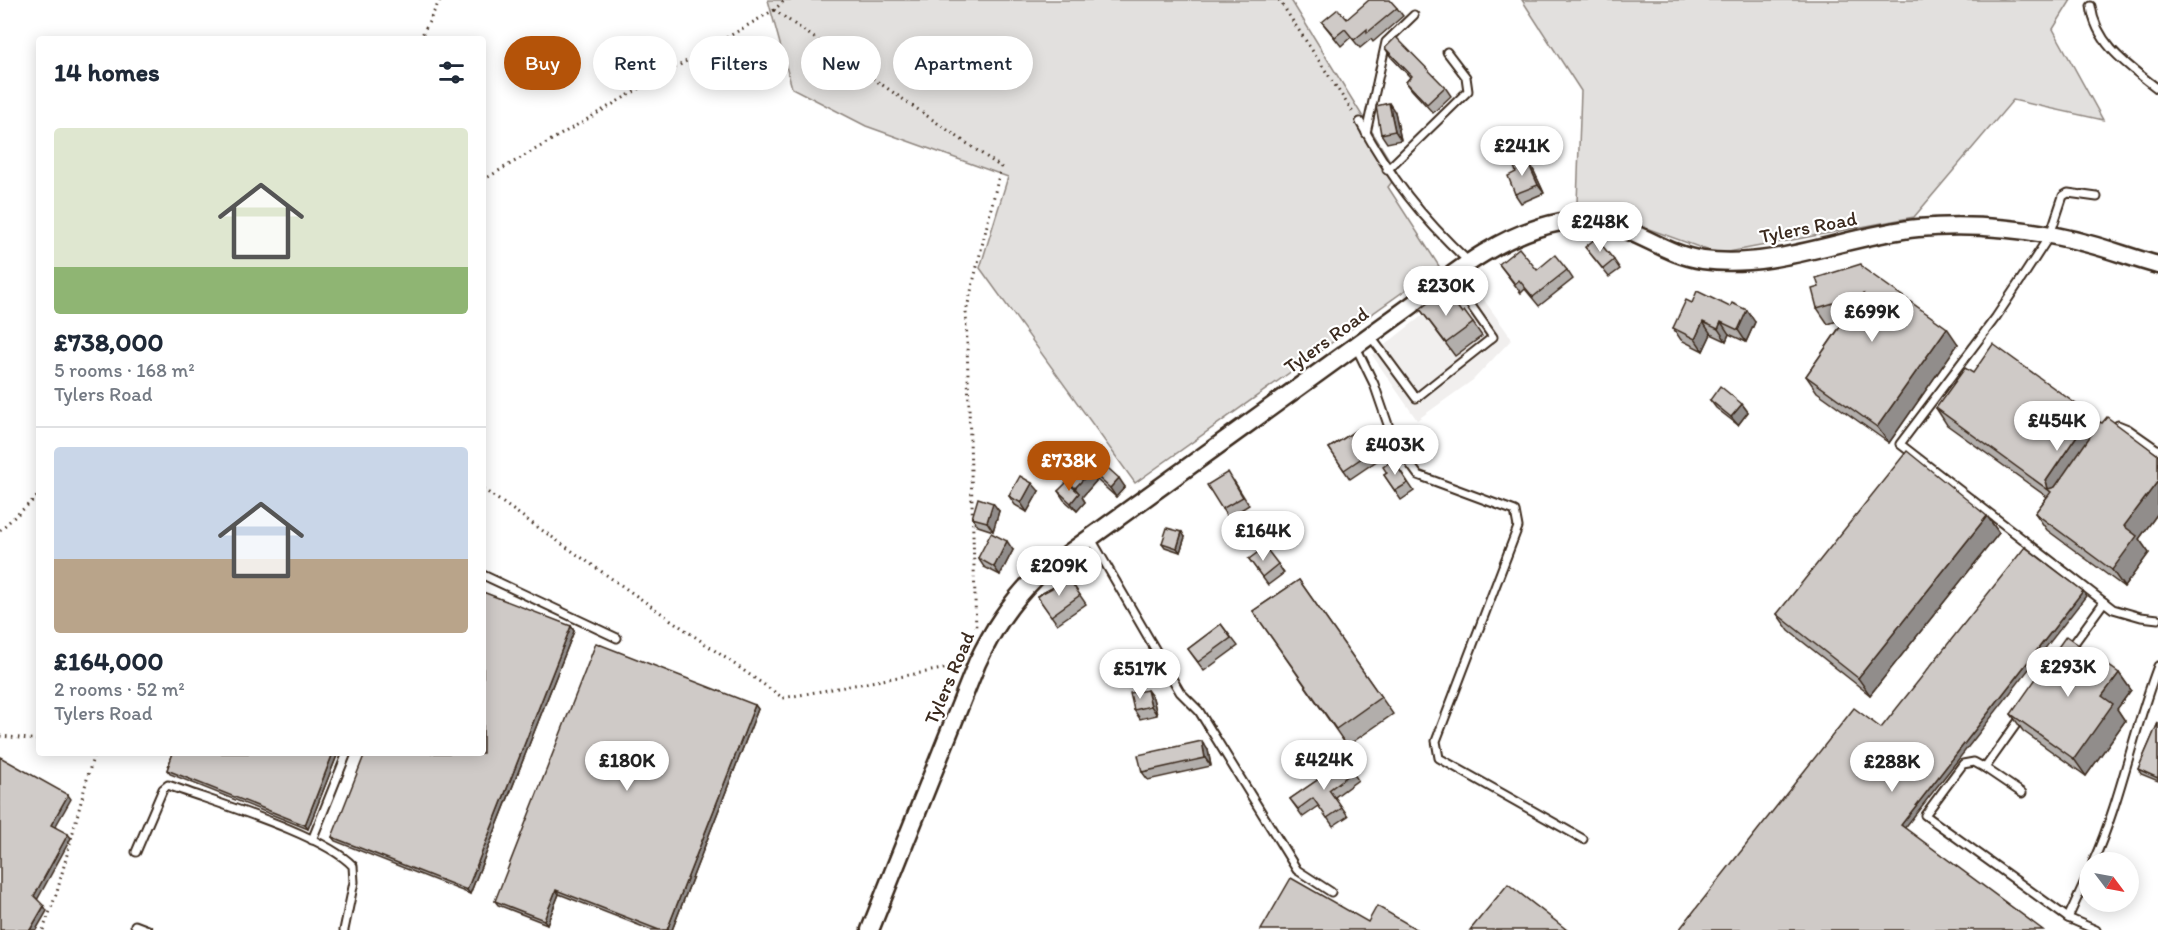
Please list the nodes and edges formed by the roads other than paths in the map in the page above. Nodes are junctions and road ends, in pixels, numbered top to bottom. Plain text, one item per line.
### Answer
1 (2091, 6) dead end
2 (1414, 15) dead end
3 (1447, 52) dead end
4 (2158, 89) edge
5 (1359, 122) road end
6 (1366, 133) junction
7 (1387, 170) junction
8 (2097, 197) dead end
9 (2050, 235) junction
10 (1468, 261) junction
11 (2158, 265) edge
12 (1450, 275) junction
13 (1362, 340) junction
14 (2110, 432) edge
15 (2158, 450) edge
16 (1090, 537) junction
17 (486, 576) edge
18 (2104, 602) junction
19 (2158, 619) edge
20 (616, 638) dead end
21 (2062, 660) edge
22 (2158, 666) edge
23 (2027, 709) edge
24 (346, 756) edge
25 (1985, 768) junction
26 (2022, 793) dead end
27 (1583, 839) dead end
28 (312, 840) junction
29 (136, 852) dead end
30 (2097, 852) edge
31 (1331, 892) dead end
32 (2079, 894) edge
33 (2068, 918) junction
34 (135, 925) dead end
35 (148, 930) edge
36 (344, 930) edge
37 (870, 930) edge
38 (2096, 930) edge

1 - 4 lane
2 - 6 lane
3 - 7 lane
5 - 6 lane
6 - 7 lane
7 - 10 lane
8 - 9 lane
9 - 10 street, Tylers Road
9 - 11 street, Tylers Road
9 - 18 lane
10 - 12 street, Tylers Road
12 - 13 street, Tylers Road
12 - 13 lane
13 - 16 street, Tylers Road
13 - 27 lane
14 - 15 lane
16 - 31 lane
16 - 37 street, Tylers Road
17 - 20 lane
18 - 19 lane
18 - 21 lane
22 - 30 lane
23 - 25 lane
24 - 28 lane
25 - 26 lane
25 - 33 lane
28 - 29 lane
28 - 36 lane
32 - 33 lane
33 - 38 lane
34 - 35 lane

